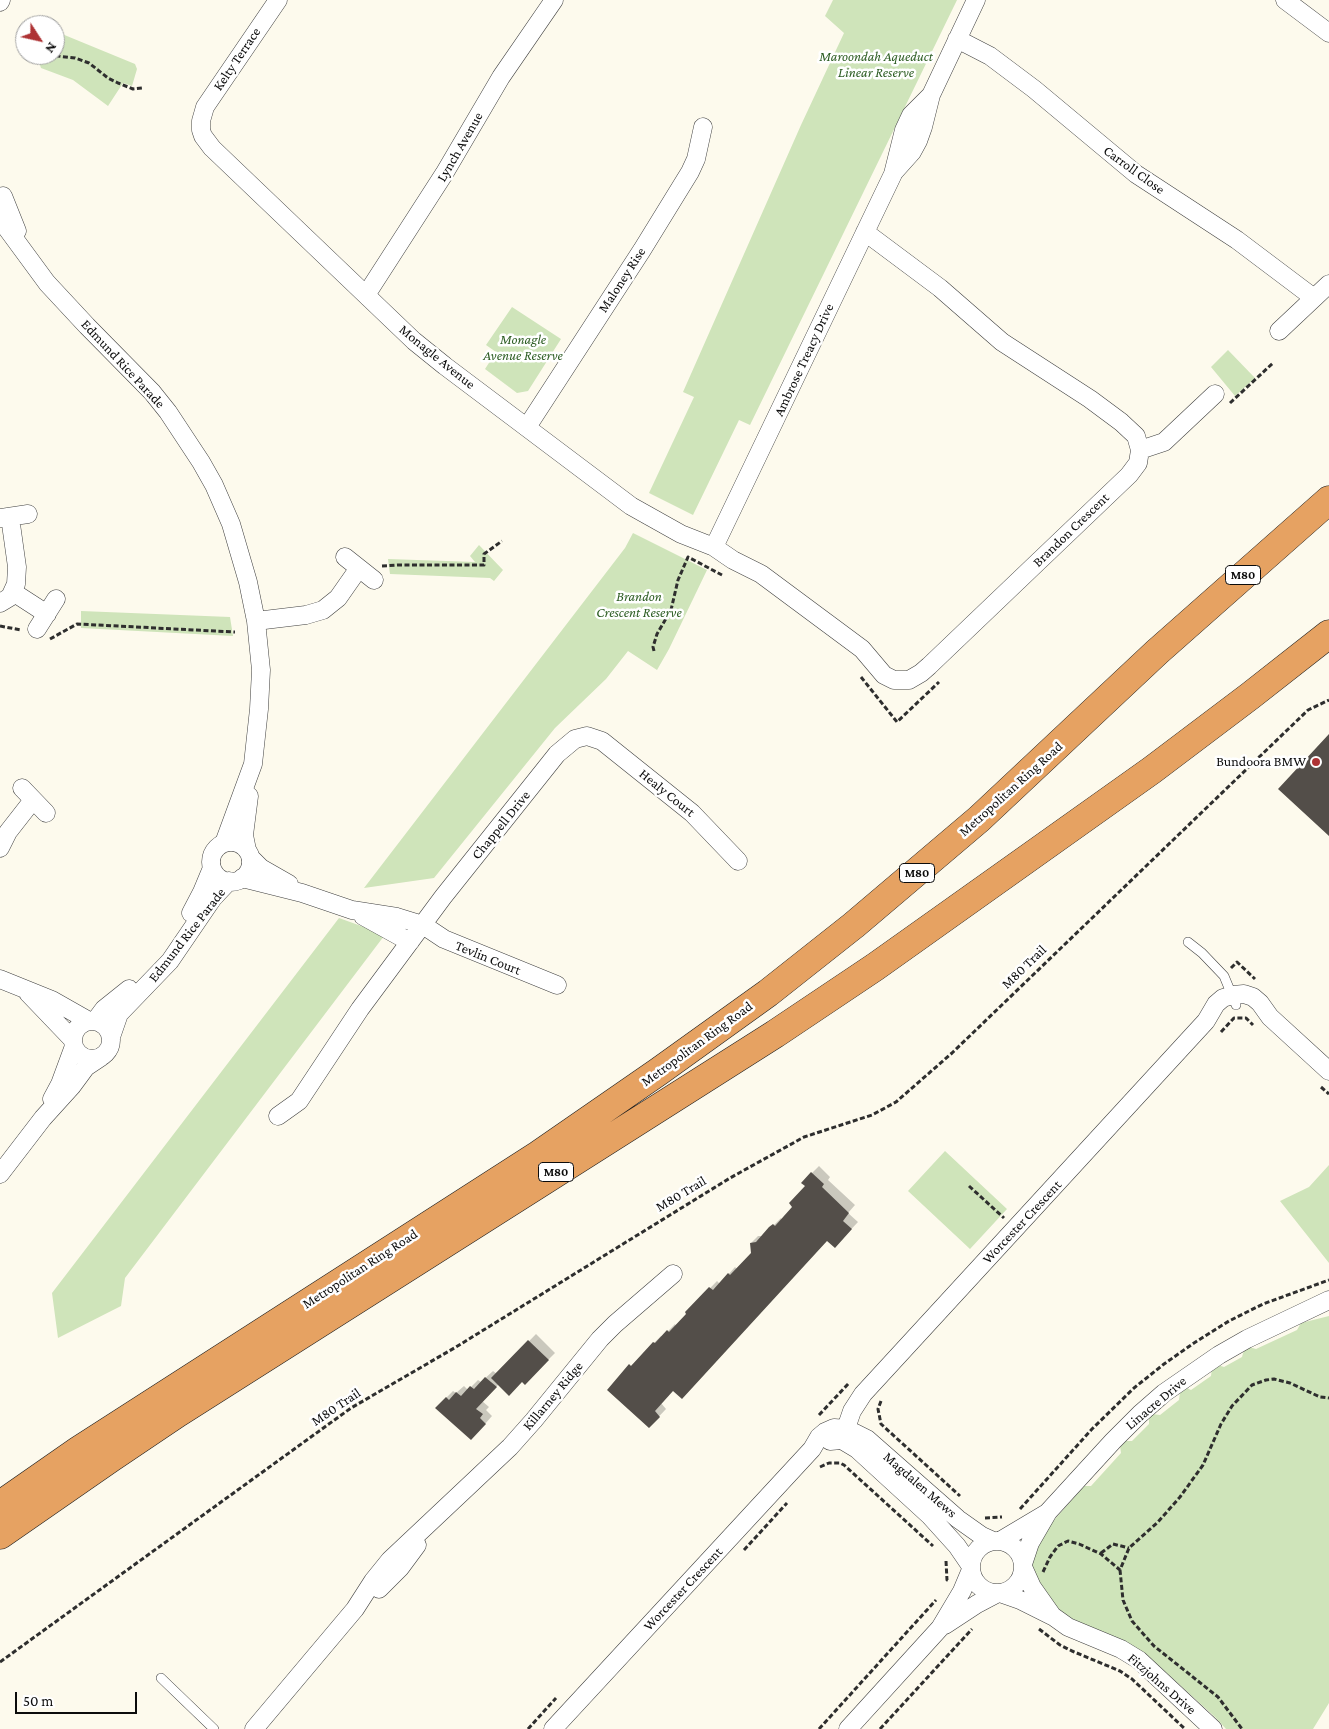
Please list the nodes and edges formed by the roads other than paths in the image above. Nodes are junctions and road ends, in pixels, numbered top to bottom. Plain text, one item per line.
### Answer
1 (278, 0) edge
2 (554, 0) edge
3 (976, 0) edge
4 (1285, 0) edge
5 (1329, 32) edge
6 (958, 39) junction
7 (201, 121) joint
8 (703, 127) dead end
9 (1, 193) edge
10 (0, 219) edge
11 (865, 232) junction
12 (26, 252) junction
13 (1329, 284) edge
14 (366, 295) junction
15 (1314, 298) junction
16 (1279, 331) dead end
17 (1222, 399) road end
18 (526, 427) junction
19 (1140, 450) junction
20 (1329, 486) edge
21 (1329, 500) edge
22 (28, 514) dead end
23 (5, 518) edge
24 (1292, 532) junction
25 (714, 547) junction
26 (345, 557) dead end
27 (359, 568) junction
28 (374, 580) dead end
29 (7, 598) edge
30 (256, 620) junction
31 (36, 634) road end
32 (1329, 634) edge
33 (587, 736) joint
34 (251, 773) junction
35 (46, 814) dead end
36 (224, 843) junction
37 (0, 848) edge
38 (249, 854) junction
39 (738, 861) dead end
40 (212, 868) junction
41 (235, 880) junction
42 (302, 893) junction
43 (352, 910) junction
44 (423, 925) junction
45 (410, 942) junction
46 (1188, 942) dead end
47 (0, 979) edge
48 (556, 986) dead end
49 (22, 987) junction
50 (1235, 1000) junction
51 (92, 1021) junction
52 (111, 1037) junction
53 (74, 1043) junction
54 (101, 1057) junction
55 (1329, 1071) edge
56 (278, 1116) dead end
57 (43, 1118) junction
58 (0, 1174) edge
59 (673, 1274) dead end
60 (1329, 1300) edge
61 (1329, 1311) edge
62 (1285, 1321) junction
63 (845, 1434) junction
64 (0, 1505) edge
65 (1048, 1512) junction
66 (0, 1536) edge
67 (997, 1541) junction
68 (1023, 1565) junction
69 (970, 1569) junction
70 (998, 1594) junction
71 (1054, 1617) junction
72 (940, 1628) junction
73 (161, 1678) dead end
74 (214, 1729) edge
75 (254, 1729) edge
76 (553, 1729) edge
77 (848, 1729) edge
78 (1213, 1729) edge

1 - 7 street, Kelty Terrace
2 - 14 street, Lynch Avenue
3 - 6 street, Ambrose Treacy Drive
4 - 5 street
6 - 11 street, Ambrose Treacy Drive
6 - 15 street, Carroll Close
7 - 14 street, Monagle Avenue
8 - 18 street, Maloney Rise
9 - 12 street, Edmund Rice Parade
10 - 12 street, Edmund Rice Parade
11 - 19 street
11 - 25 street, Ambrose Treacy Drive
12 - 30 street, Edmund Rice Parade
13 - 15 street
14 - 18 street, Monagle Avenue
15 - 16 street
17 - 19 street
18 - 25 street, Monagle Avenue
19 - 25 street, Brandon Crescent
20 - 24 highway
21 - 24 highway, Metropolitan Ring Road / M80
22 - 23 street
23 - 29 street
24 - 64 highway, Metropolitan Ring Road / M80
26 - 27 street
27 - 28 street
27 - 30 street
29 - 31 street
30 - 34 street, Edmund Rice Parade
32 - 66 highway, Metropolitan Ring Road / M80
33 - 39 street, Healy Court
33 - 44 street, Chappell Drive
34 - 36 street, Edmund Rice Parade
34 - 38 street, Edmund Rice Parade
35 - 37 street
36 - 38 street
36 - 40 street
38 - 41 street
38 - 42 street
40 - 41 street
40 - 51 street, Edmund Rice Parade
41 - 42 street
41 - 52 street, Edmund Rice Parade
42 - 43 street
43 - 44 street
43 - 45 street
44 - 45 street, Chappell Drive
44 - 48 street, Tevlin Court
45 - 56 street, Chappell Drive
46 - 50 lane
47 - 49 street
49 - 51 street
49 - 53 street
50 - 55 street
50 - 63 street, Worcester Crescent
51 - 52 street
51 - 53 street
52 - 54 street
53 - 54 street
53 - 57 street
54 - 57 street
57 - 58 street
59 - 75 street, Killarney Ridge
60 - 62 street, Linacre Drive
61 - 62 street, Linacre Drive
62 - 65 street, Linacre Drive
63 - 67 street, Magdalen Mews
63 - 69 street, Magdalen Mews
63 - 76 street, Worcester Crescent
65 - 67 street, Linacre Drive
65 - 68 street, Linacre Drive
67 - 68 street
67 - 69 street
68 - 70 street
68 - 71 street
69 - 70 street
69 - 72 street
70 - 71 street, Fitzjohns Drive
70 - 72 street
71 - 78 street, Fitzjohns Drive
72 - 77 street
73 - 74 lane

